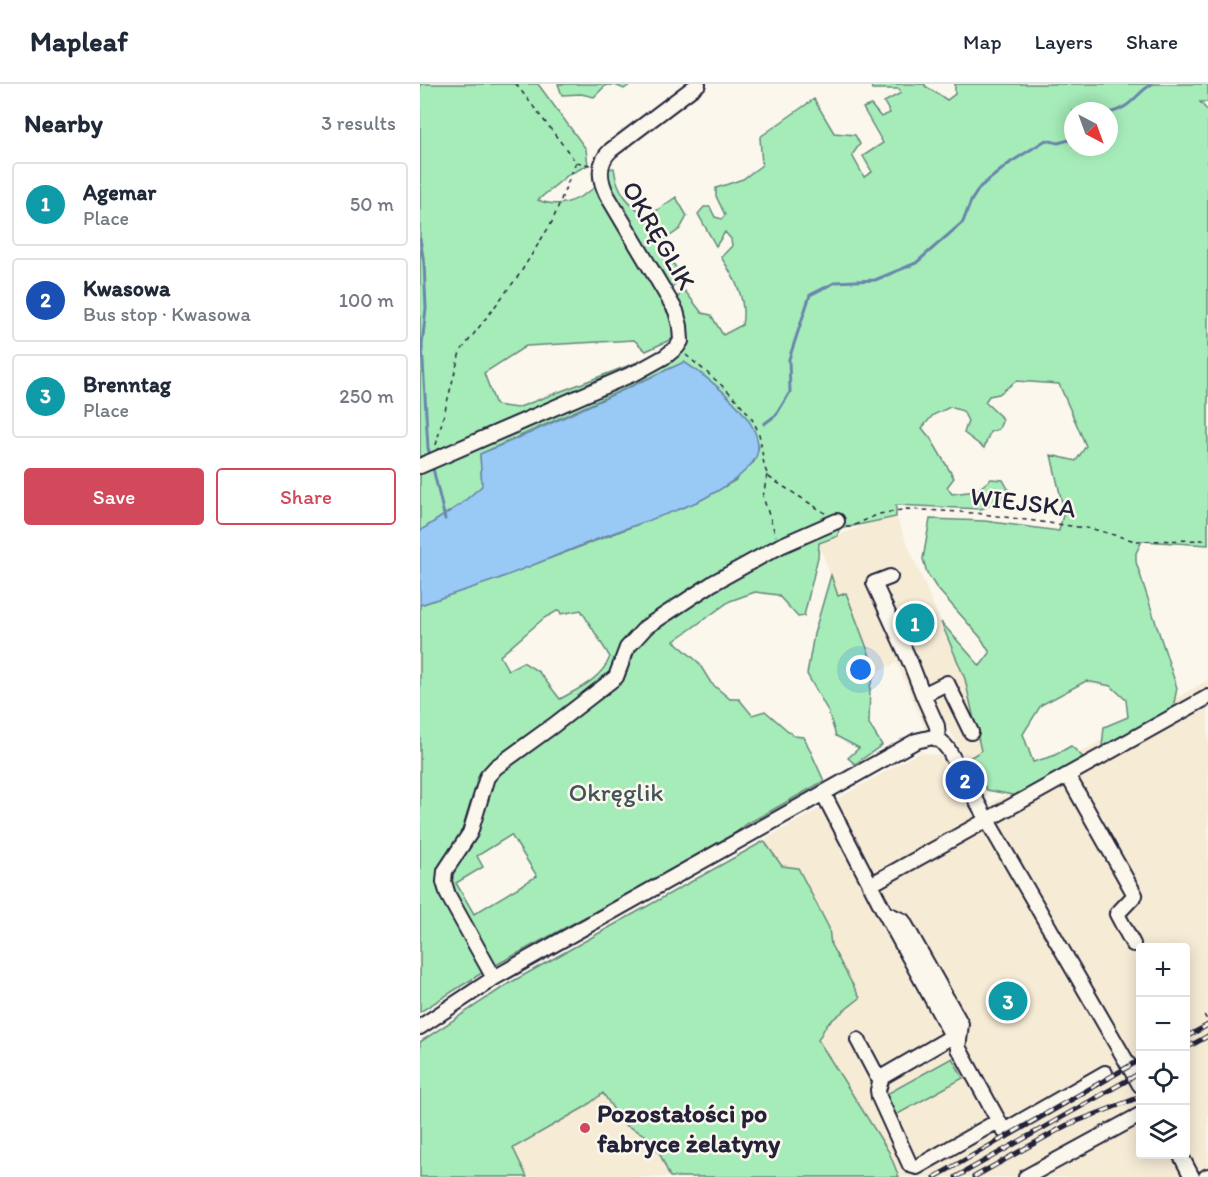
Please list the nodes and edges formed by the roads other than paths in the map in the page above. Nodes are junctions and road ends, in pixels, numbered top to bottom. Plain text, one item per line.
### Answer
1 (698, 84) edge
2 (426, 464) edge
3 (837, 521) road end
4 (890, 577) dead end
5 (922, 695) junction
6 (1208, 697) edge
7 (971, 732) dead end
8 (938, 739) junction
9 (1068, 776) junction
10 (823, 793) junction
11 (987, 820) junction
12 (870, 885) junction
13 (1133, 944) dead end
14 (494, 978) junction
15 (420, 1027) edge
16 (858, 1040) dead end
17 (955, 1043) junction
18 (1105, 1073) dead end
19 (882, 1077) junction
20 (1136, 1078) edge
21 (1136, 1117) edge
22 (998, 1121) junction
23 (1181, 1159) edge
24 (1026, 1177) edge
25 (1192, 1177) edge

1 - 2 street, OKRĘGLIK
3 - 14 street
4 - 5 street
5 - 7 street
5 - 8 street
6 - 9 street
8 - 10 street
8 - 11 street
9 - 11 street
9 - 13 street
10 - 12 street
10 - 14 street
11 - 12 street
11 - 20 street
12 - 17 street
14 - 15 street
16 - 19 street
17 - 19 street
17 - 22 street
18 - 22 street
19 - 22 street
21 - 24 street
23 - 25 street

